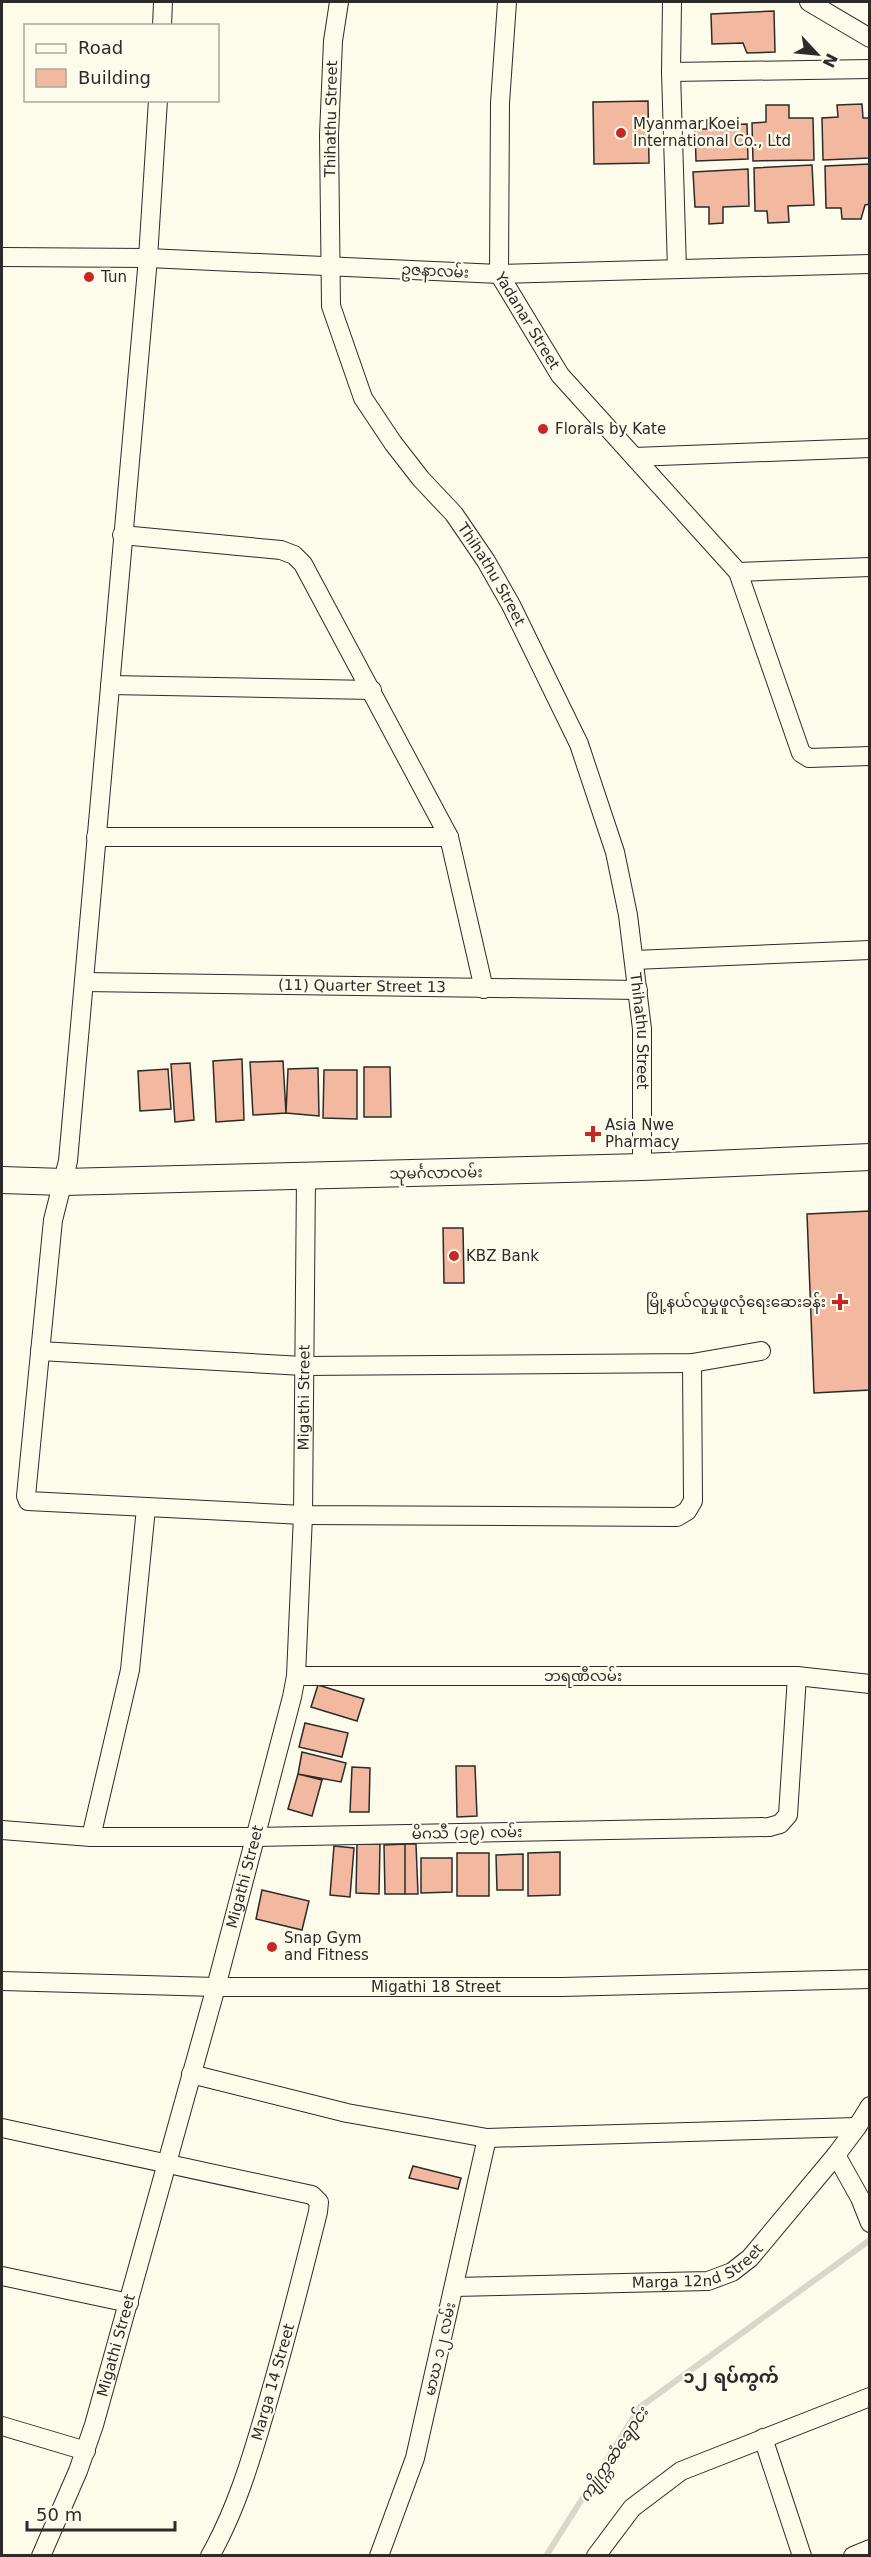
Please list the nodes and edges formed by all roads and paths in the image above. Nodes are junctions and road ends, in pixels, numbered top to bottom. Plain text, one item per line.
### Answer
1 (163, 2) edge
2 (339, 2) edge
3 (507, 2) edge
4 (672, 2) edge
5 (809, 2) edge
6 (162, 24) edge
7 (870, 38) edge
8 (870, 69) edge
9 (671, 72) junction
10 (158, 102) edge
11 (2, 257) edge
12 (148, 258) junction
13 (870, 264) edge
14 (331, 266) junction
15 (677, 269) junction
16 (499, 274) junction
17 (870, 448) edge
18 (634, 457) junction
19 (122, 535) junction
20 (870, 567) edge
21 (738, 572) junction
22 (110, 685) junction
23 (372, 690) junction
24 (870, 756) edge
25 (96, 837) junction
26 (449, 837) junction
27 (870, 950) edge
28 (633, 960) junction
29 (84, 982) junction
30 (484, 990) junction
31 (638, 990) junction
32 (870, 1157) edge
33 (642, 1167) junction
34 (306, 1176) junction
35 (2, 1180) edge
36 (64, 1182) junction
37 (40, 1351) junction
38 (761, 1351) dead end
39 (692, 1363) junction
40 (303, 1366) junction
41 (146, 1508) junction
42 (303, 1515) junction
43 (296, 1676) junction
44 (797, 1676) junction
45 (870, 1683) edge
46 (2, 1830) edge
47 (91, 1837) junction
48 (255, 1837) junction
49 (870, 1979) edge
50 (2, 1981) edge
51 (216, 1987) junction
52 (191, 2074) junction
53 (870, 2106) edge
54 (857, 2127) junction
55 (2, 2128) edge
56 (487, 2139) junction
57 (836, 2154) junction
58 (165, 2165) junction
59 (870, 2223) edge
60 (2, 2276) edge
61 (454, 2287) junction
62 (129, 2303) junction
63 (870, 2397) edge
64 (2, 2426) edge
65 (763, 2438) junction
66 (86, 2451) junction
67 (870, 2549) edge
68 (41, 2556) edge
69 (210, 2556) edge
70 (379, 2556) edge
71 (596, 2556) edge
72 (802, 2556) edge
73 (853, 2556) edge

1 - 6 street
2 - 14 street, Thihathu Street
3 - 16 street, Yadanar Street
4 - 9 street
5 - 7 street
8 - 9 street
9 - 15 street
10 - 12 street
11 - 12 street, ဥဇနာလမ်း
12 - 14 street, ဥဇနာလမ်း
12 - 19 street
13 - 15 street, ဥဇနာလမ်း
14 - 16 street, ဥဇနာလမ်း
14 - 28 street, Thihathu Street
15 - 16 street, ဥဇနာလမ်း
16 - 18 street, Yadanar Street
17 - 18 street
18 - 21 street, Yadanar Street
19 - 22 street
19 - 23 street
20 - 21 street
21 - 24 street
22 - 23 street
22 - 25 street
23 - 26 street
25 - 26 street
25 - 29 street
26 - 30 street
27 - 28 street
28 - 31 street, Thihathu Street
29 - 30 street, (11) Quarter Street 13
29 - 36 street
30 - 31 street, (11) Quarter Street 13
31 - 33 street, Thihathu Street
32 - 33 main road, သုမင်္ဂလာလမ်း
33 - 34 main road, သုမင်္ဂလာလမ်း
34 - 36 main road, သုမင်္ဂလာလမ်း
34 - 40 street, Migathi Street
35 - 36 main road, သုမင်္ဂလာလမ်း
36 - 37 street
37 - 40 street
37 - 41 street
38 - 39 street
39 - 40 street
39 - 42 street
40 - 42 street, Migathi Street
41 - 42 street
41 - 47 street
42 - 43 street, Migathi Street
43 - 44 street, ဘရဏီလမ်း
43 - 48 street, Migathi Street
44 - 45 street, ဘရဏီလမ်း
44 - 48 street, မိဂသီ (၁၉) လမ်း
46 - 47 street, မိဂသီ (၁၉) လမ်း
47 - 48 street, မိဂသီ (၁၉) လမ်း
48 - 51 street, Migathi Street
49 - 51 street, Migathi 18 Street
50 - 51 street, Migathi 18 Street
51 - 52 street, Migathi Street
52 - 56 street
52 - 58 street, Migathi Street
53 - 54 street, Marga 12nd Street
54 - 56 street
54 - 57 street, Marga 12nd Street
55 - 58 street
56 - 61 street, မာဃ ၁၂ လမ်း
57 - 59 street
57 - 61 street, Marga 12nd Street
58 - 62 street, Migathi Street
58 - 69 street, Marga 14 Street
60 - 62 street
61 - 70 street, မာဃ ၁၂ လမ်း
62 - 66 street, Migathi Street
63 - 65 street
64 - 66 street
65 - 71 street
65 - 72 street
66 - 68 street, Migathi Street
67 - 73 street

